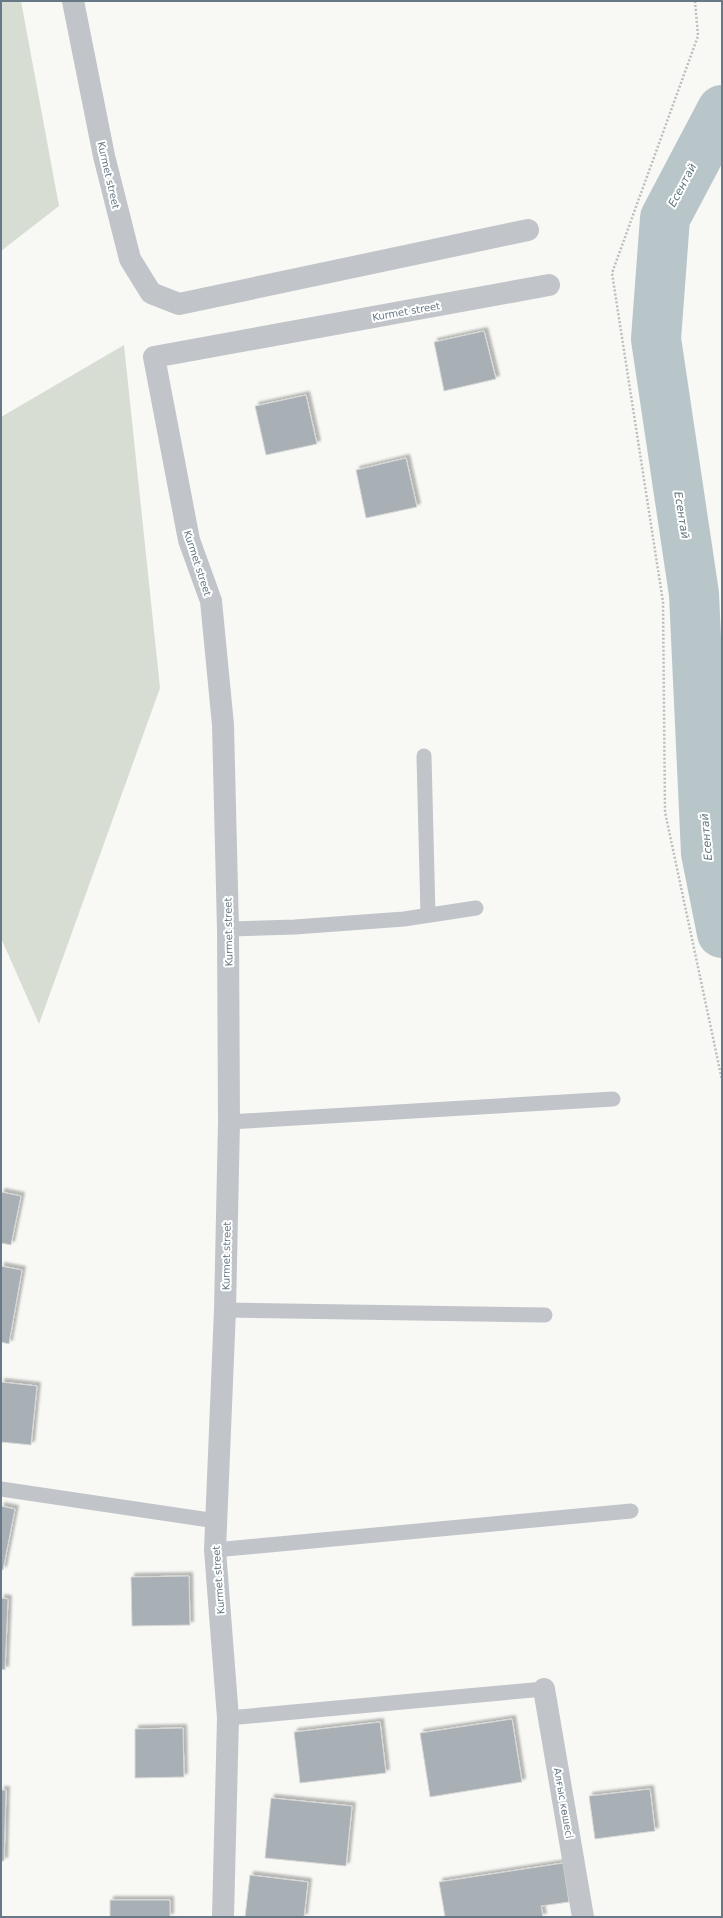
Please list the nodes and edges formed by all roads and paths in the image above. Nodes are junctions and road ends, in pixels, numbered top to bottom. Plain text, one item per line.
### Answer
1 (73, 1) edge
2 (695, 1) edge
3 (528, 230) dead end
4 (550, 285) dead end
5 (424, 756) dead end
6 (476, 908) dead end
7 (428, 915) junction
8 (228, 930) junction
9 (722, 1080) edge
10 (613, 1099) dead end
11 (229, 1122) junction
12 (225, 1310) junction
13 (545, 1315) dead end
14 (1, 1489) edge
15 (631, 1511) dead end
16 (216, 1521) junction
17 (215, 1550) junction
18 (544, 1689) joint
19 (228, 1718) junction
20 (223, 1917) edge
21 (583, 1917) edge

1 - 3 street, Kurmet street
2 - 9 path
4 - 8 street, Kurmet street
5 - 7 lane
6 - 7 lane
7 - 8 lane
8 - 11 street, Kurmet street
10 - 11 lane
11 - 12 street, Kurmet street
12 - 13 lane
12 - 16 street, Kurmet street
14 - 16 lane
15 - 17 lane
16 - 17 street, Kurmet street
17 - 19 street, Kurmet street
18 - 19 lane
18 - 21 street, Алғыс көшесі
19 - 20 street, Kurmet street

